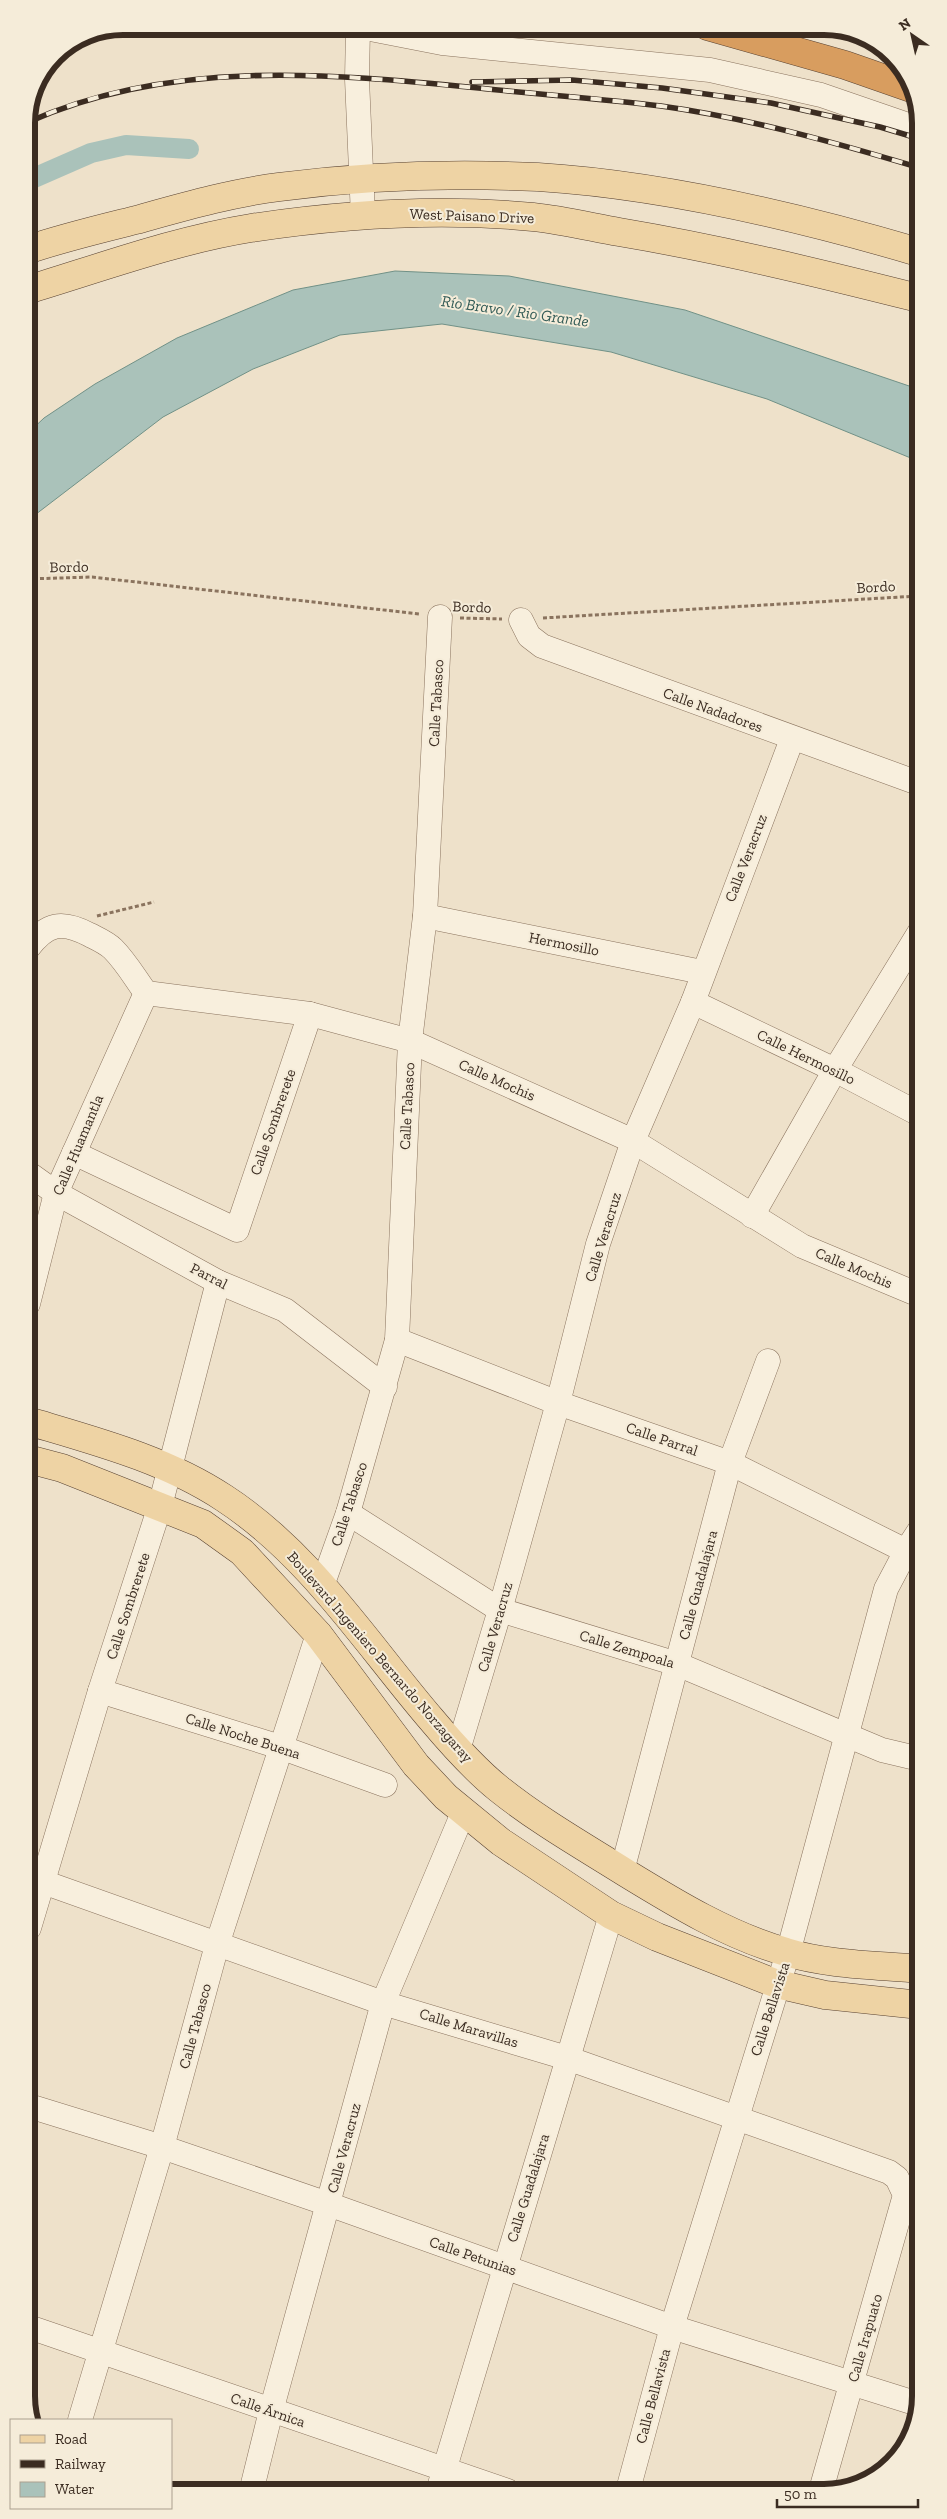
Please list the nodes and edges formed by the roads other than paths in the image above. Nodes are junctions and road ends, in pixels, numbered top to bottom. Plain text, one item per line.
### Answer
1 (356, 35) edge
2 (399, 35) edge
3 (739, 35) edge
4 (904, 85) edge
5 (912, 126) edge
6 (360, 180) junction
7 (363, 216) junction
8 (35, 248) edge
9 (912, 250) edge
10 (35, 288) edge
11 (912, 296) edge
12 (440, 617) road end
13 (521, 620) road end
14 (792, 739) junction
15 (912, 781) edge
16 (424, 916) junction
17 (35, 941) edge
18 (912, 944) edge
19 (702, 972) junction
20 (146, 993) junction
21 (692, 1002) junction
22 (310, 1014) junction
23 (410, 1041) junction
24 (835, 1070) junction
25 (912, 1110) edge
26 (633, 1141) junction
27 (74, 1154) junction
28 (35, 1178) edge
29 (56, 1193) junction
30 (752, 1216) junction
31 (35, 1276) edge
32 (218, 1282) junction
33 (912, 1292) edge
34 (397, 1340) junction
35 (768, 1361) dead end
36 (385, 1387) junction
37 (558, 1403) junction
38 (35, 1423) edge
39 (35, 1461) edge
40 (730, 1463) junction
41 (170, 1469) junction
42 (160, 1506) junction
43 (348, 1513) junction
44 (912, 1553) edge
45 (912, 1554) edge
46 (322, 1586) junction
47 (500, 1610) junction
48 (318, 1634) junction
49 (677, 1664) junction
50 (100, 1691) junction
51 (846, 1735) junction
52 (280, 1747) junction
53 (458, 1750) junction
54 (912, 1757) edge
55 (385, 1785) dead end
56 (463, 1813) junction
57 (622, 1871) junction
58 (36, 1880) edge
59 (611, 1915) junction
60 (217, 1945) junction
61 (788, 1953) junction
62 (912, 1968) edge
63 (777, 1984) junction
64 (383, 2002) junction
65 (912, 2004) edge
66 (567, 2058) junction
67 (35, 2108) edge
68 (736, 2117) junction
69 (162, 2148) junction
70 (903, 2187) joint
71 (328, 2204) junction
72 (504, 2266) junction
73 (672, 2327) junction
74 (35, 2330) edge
75 (100, 2352) junction
76 (852, 2383) junction
77 (912, 2402) edge
78 (271, 2411) junction
79 (80, 2419) edge
80 (445, 2468) junction
81 (254, 2484) edge
82 (440, 2484) edge
83 (489, 2484) edge
84 (630, 2484) edge
85 (822, 2484) edge

1 - 6 street
2 - 5 street
3 - 4 highway
6 - 7 street
6 - 8 main road
6 - 9 main road
7 - 10 main road, West Paisano Drive
7 - 11 main road, West Paisano Drive
12 - 16 street, Calle Tabasco
13 - 14 street, Calle Nadadores
14 - 15 street, Calle Nadadores
14 - 19 street, Calle Veracruz
16 - 19 street, Hermosillo
16 - 23 street, Calle Tabasco
17 - 20 street
18 - 24 street
19 - 21 street, Calle Veracruz
20 - 22 street, Calle Mochis
20 - 27 street, Calle Huamantla
21 - 24 street, Calle Hermosillo
21 - 26 street, Calle Veracruz
22 - 23 street, Calle Mochis
22 - 27 street, Calle Sombrerete
23 - 26 street, Calle Mochis
23 - 34 street, Calle Tabasco
24 - 25 street, Calle Hermosillo
24 - 30 street
26 - 30 street, Calle Mochis
26 - 37 street, Calle Veracruz
27 - 29 street, Calle Huamantla
28 - 29 street, Parral
29 - 31 street, Calle Huamantla
29 - 32 street, Parral
30 - 33 street, Calle Mochis
32 - 36 street, Parral
32 - 41 street, Calle Sombrerete
34 - 36 street, Calle Tabasco
34 - 37 street, Calle Parral
35 - 40 street, Calle Guadalajara
36 - 43 street, Calle Tabasco
37 - 40 street, Calle Parral
37 - 47 street, Calle Veracruz
38 - 41 main road, Boulevard Ingeniero Bernardo Norzagaray
39 - 42 main road
40 - 44 street, Calle Parral
40 - 49 street, Calle Guadalajara
41 - 42 street, Calle Sombrerete
41 - 46 main road, Boulevard Ingeniero Bernardo Norzagaray
42 - 48 main road
42 - 50 street, Calle Sombrerete
43 - 46 street, Calle Tabasco
43 - 47 street, Calle Zempoala
45 - 51 street, Calle Bellavista
46 - 53 main road, Boulevard Ingeniero Bernardo Norzagaray
47 - 49 street, Calle Zempoala
47 - 53 street, Calle Veracruz
48 - 52 street, Calle Tabasco
48 - 56 main road
49 - 51 street, Calle Zempoala
49 - 57 street, Calle Guadalajara
50 - 52 street, Calle Noche Buena
50 - 58 street, Calle Sombrerete
51 - 54 street, Calle Zempoala
51 - 61 street, Calle Bellavista
52 - 55 street, Calle Noche Buena
52 - 60 street, Calle Tabasco
53 - 57 main road, Boulevard Ingeniero Bernardo Norzagaray
56 - 59 main road
56 - 64 street, Calle Veracruz
57 - 61 main road, Boulevard Ingeniero Bernardo Norzagaray
58 - 60 street, Calle Maravillas
59 - 63 main road
59 - 66 street, Calle Guadalajara
60 - 64 street, Calle Maravillas
60 - 69 street, Calle Tabasco
61 - 62 main road, Boulevard Ingeniero Bernardo Norzagaray
61 - 63 street, Calle Bellavista
63 - 65 main road
63 - 68 street, Calle Bellavista
64 - 66 street, Calle Maravillas
64 - 71 street, Calle Veracruz
66 - 68 street, Calle Maravillas
66 - 72 street, Calle Guadalajara
67 - 69 street, Calle Petunias
68 - 70 street, Calle Maravillas
68 - 73 street, Calle Bellavista
69 - 71 street, Calle Petunias
69 - 75 street, Calle Tabasco
70 - 76 street, Calle Irapuato
71 - 72 street, Calle Petunias
71 - 78 street, Calle Veracruz
72 - 73 street, Calle Petunias
72 - 80 street, Calle Guadalajara
73 - 76 street, Calle Petunias
73 - 84 street, Calle Bellavista
74 - 75 street, Calle Árnica
75 - 78 street, Calle Árnica
75 - 79 street, Calle Tabasco
76 - 77 street, Calle Petunias
76 - 85 street, Calle Irapuato
78 - 80 street, Calle Árnica
78 - 81 street, Calle Veracruz
80 - 82 street, Calle Guadalajara
80 - 83 street, Calle Árnica

